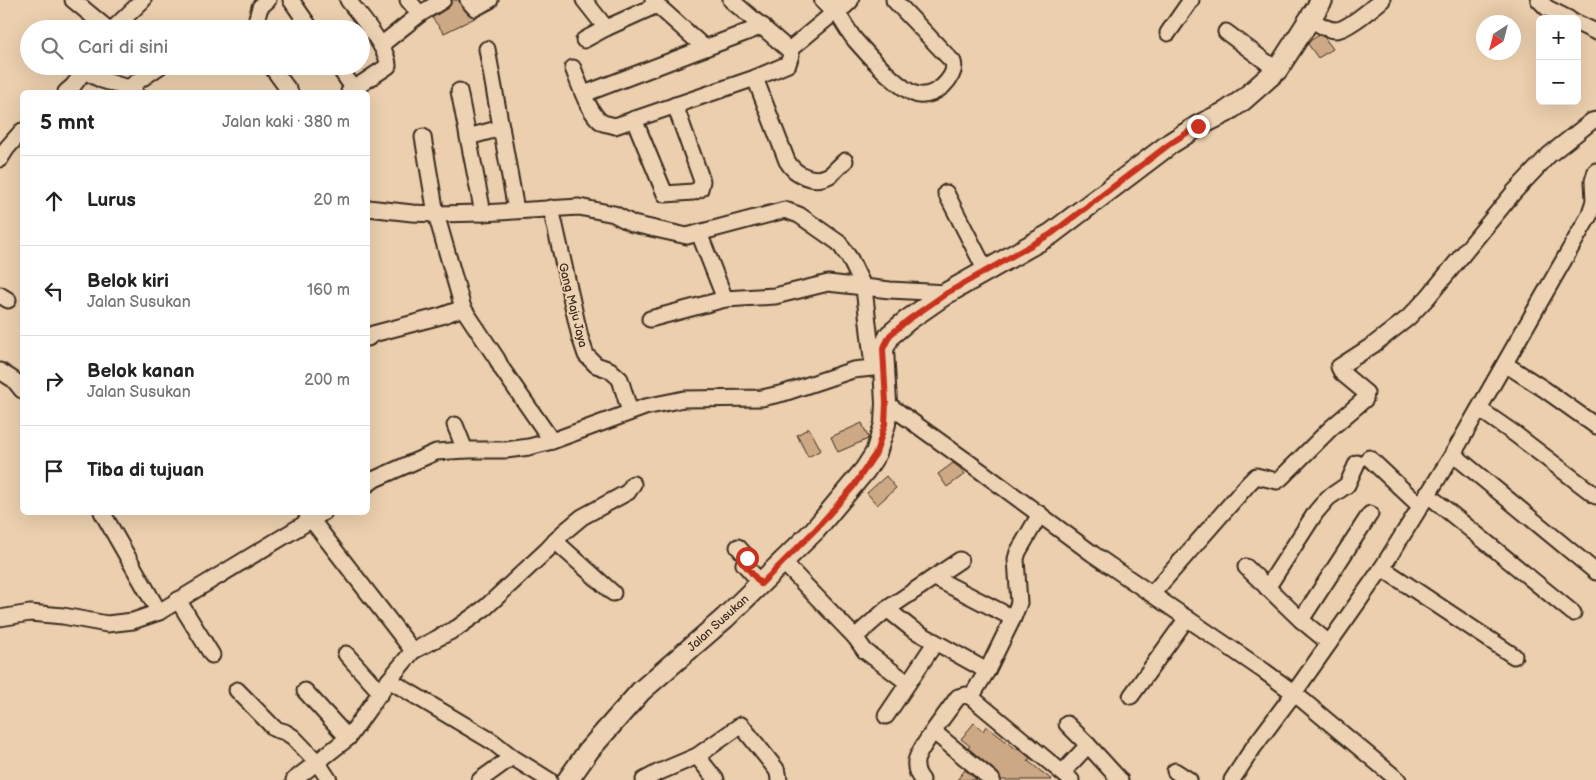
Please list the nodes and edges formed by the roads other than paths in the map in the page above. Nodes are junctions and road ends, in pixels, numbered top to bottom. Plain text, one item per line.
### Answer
1 (73, 0) edge
2 (143, 0) edge
3 (291, 0) edge
4 (348, 0) edge
5 (408, 0) edge
6 (443, 0) edge
7 (490, 0) edge
8 (584, 0) edge
9 (731, 0) edge
10 (894, 0) edge
11 (1191, 0) edge
12 (1322, 0) edge
13 (1382, 0) edge
14 (1538, 0) edge
15 (655, 3) edge
16 (264, 4) edge
17 (472, 4) edge
18 (836, 4) edge
19 (420, 14) junction
20 (1561, 15) edge
21 (1311, 19) junction
22 (97, 20) edge
23 (122, 20) edge
24 (258, 20) edge
25 (305, 20) edge
26 (363, 20) edge
27 (1581, 25) edge
28 (763, 26) junction
29 (606, 28) junction
30 (370, 30) edge
31 (1168, 32) dead end
32 (1226, 32) dead end
33 (1596, 32) edge
34 (584, 40) dead end
35 (381, 45) junction
36 (705, 48) junction
37 (487, 49) dead end
38 (790, 50) junction
39 (573, 68) dead end
40 (1277, 70) junction
41 (80, 75) edge
42 (95, 75) edge
43 (150, 75) edge
44 (278, 75) edge
45 (343, 75) edge
46 (755, 78) junction
47 (68, 90) edge
48 (132, 90) edge
49 (289, 90) edge
50 (350, 90) edge
51 (352, 90) edge
52 (458, 91) dead end
53 (584, 94) junction
54 (675, 105) junction
55 (634, 119) junction
56 (1596, 120) edge
57 (501, 128) junction
58 (20, 136) edge
59 (423, 137) dead end
60 (468, 138) junction
61 (0, 159) edge
62 (845, 160) dead end
63 (1596, 172) edge
64 (946, 193) dead end
65 (370, 208) edge
66 (551, 208) junction
67 (516, 210) junction
68 (483, 213) junction
69 (436, 214) junction
70 (699, 233) junction
71 (986, 271) junction
72 (864, 288) junction
73 (947, 293) junction
74 (724, 299) junction
75 (463, 308) junction
76 (650, 319) dead end
77 (370, 334) edge
78 (1505, 364) junction
79 (878, 367) junction
80 (0, 371) edge
81 (20, 388) edge
82 (886, 403) junction
83 (1479, 409) junction
84 (630, 412) junction
85 (456, 424) dead end
86 (1596, 426) edge
87 (552, 441) junction
88 (464, 450) junction
89 (1453, 454) junction
90 (370, 483) edge
91 (633, 484) dead end
92 (1596, 496) edge
93 (1424, 500) junction
94 (1040, 514) junction
95 (1370, 514) dead end
96 (104, 515) edge
97 (314, 515) edge
98 (555, 541) junction
99 (738, 547) dead end
100 (960, 560) dead end
101 (783, 562) junction
102 (1246, 567) dead end
103 (1382, 568) junction
104 (1596, 572) edge
105 (935, 578) junction
106 (761, 584) junction
107 (1267, 588) junction
108 (613, 593) dead end
109 (1152, 594) junction
110 (178, 600) junction
111 (888, 608) junction
112 (158, 612) junction
113 (1573, 613) dead end
114 (0, 618) edge
115 (1013, 618) junction
116 (1187, 618) junction
117 (1301, 620) junction
118 (855, 637) junction
119 (935, 643) junction
120 (1330, 643) junction
121 (413, 651) junction
122 (346, 654) dead end
123 (212, 655) dead end
124 (1514, 656) dead end
125 (987, 672) junction
126 (389, 680) junction
127 (908, 683) junction
128 (237, 690) dead end
129 (306, 691) dead end
130 (381, 693) junction
131 (1294, 693) junction
132 (1131, 696) dead end
133 (971, 697) junction
134 (886, 716) dead end
135 (1067, 724) dead end
136 (934, 732) junction
137 (348, 738) junction
138 (1088, 745) junction
139 (696, 756) junction
140 (512, 757) junction
141 (317, 762) junction
142 (1175, 771) dead end
143 (1067, 776) edge
144 (294, 780) edge
145 (330, 780) edge
146 (480, 780) edge
147 (548, 780) edge
148 (568, 780) edge
149 (644, 780) edge
150 (716, 780) edge
151 (779, 780) edge
152 (922, 780) edge
153 (992, 780) edge
154 (1120, 780) edge
155 (1189, 780) edge
156 (1232, 780) edge
157 (1398, 780) edge

1 - 22 street
2 - 23 street
3 - 25 street
4 - 26 street
5 - 19 street
6 - 19 street
7 - 17 street
8 - 29 street
9 - 28 street
10 - 18 street
11 - 31 street
12 - 21 street, Jalan Susukan
13 - 21 street
14 - 20 street
15 - 29 street
15 - 36 street
16 - 24 street
18 - 38 street
19 - 35 street
21 - 40 street, Jalan Susukan
27 - 33 street
28 - 36 street
28 - 38 street
29 - 34 street
30 - 35 street
32 - 40 street
35 - 51 street
36 - 53 street
37 - 57 street
38 - 46 street
39 - 53 street
40 - 71 street, Jalan Susukan
41 - 47 street
42 - 48 street
43 - 48 street
44 - 49 street
45 - 50 street
46 - 54 street
46 - 62 street
52 - 60 street
53 - 55 street
54 - 55 street
54 - 55 street
56 - 109 street
57 - 60 street
57 - 67 street
58 - 61 street
59 - 69 street
60 - 68 street
63 - 78 street
64 - 71 street
65 - 69 street
66 - 67 street
66 - 70 street
66 - 84 street, Gang Maju Jaya
67 - 68 street
68 - 69 street
69 - 75 street
70 - 72 street
70 - 74 street
71 - 73 street, Jalan Susukan
72 - 73 street
72 - 74 street
72 - 79 street
73 - 79 street, Jalan Susukan
74 - 76 street
75 - 77 street
75 - 87 street
78 - 83 street
78 - 86 street
79 - 82 street, Jalan Susukan
79 - 84 street
80 - 81 street
82 - 94 street
82 - 101 street, Jalan Susukan
83 - 89 street
83 - 92 street
84 - 87 street
85 - 88 street
87 - 88 street
88 - 90 street
89 - 93 street
89 - 104 street
91 - 98 street
93 - 103 street
93 - 107 street
93 - 113 street
94 - 109 street
94 - 115 street
95 - 117 street
96 - 112 street
97 - 110 street
97 - 121 street
98 - 108 street
98 - 121 street
99 - 106 street
100 - 105 street
101 - 106 street, Jalan Susukan
101 - 118 street
102 - 107 street
103 - 120 street
103 - 124 street
105 - 111 street
105 - 115 street
106 - 148 street, Jalan Susukan
107 - 117 street
109 - 116 street
110 - 112 street
110 - 123 street
111 - 118 street
111 - 119 street
112 - 114 street
115 - 125 street
116 - 131 street
116 - 132 street
117 - 120 street
118 - 127 street
119 - 125 street
119 - 127 street
120 - 131 street
121 - 126 street
122 - 130 street
125 - 133 street
126 - 130 street
126 - 140 street
127 - 134 street
128 - 141 street
129 - 137 street
130 - 137 street
131 - 156 street
131 - 157 street
133 - 136 street
133 - 143 street
135 - 138 street
136 - 152 street
136 - 153 street
137 - 141 street
138 - 143 street
138 - 154 street
139 - 149 street
139 - 150 street
139 - 151 street
140 - 146 street
140 - 147 street
141 - 144 street
141 - 145 street
142 - 155 street

